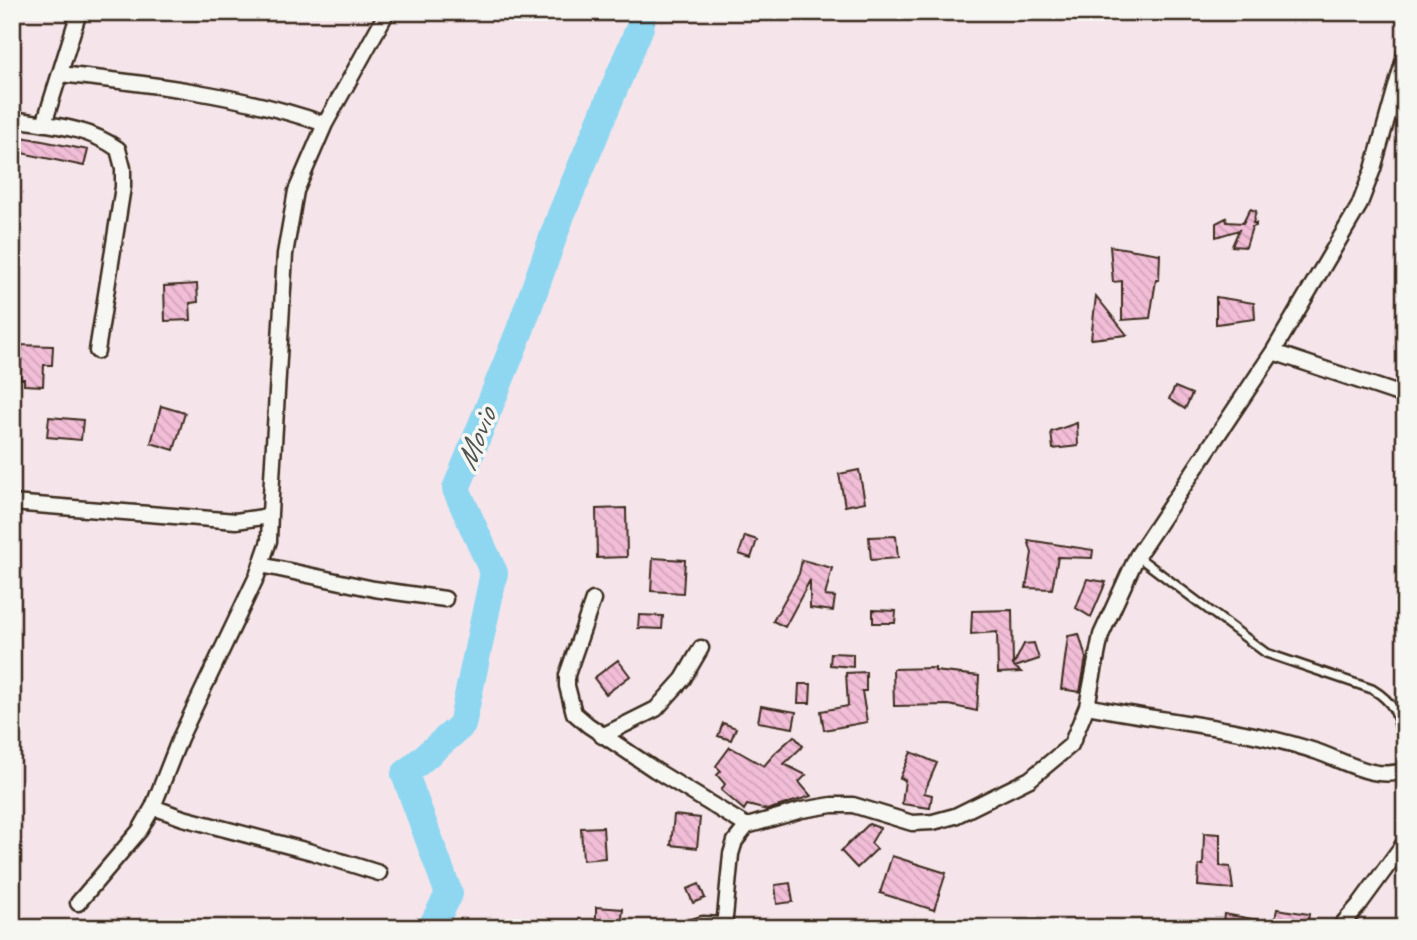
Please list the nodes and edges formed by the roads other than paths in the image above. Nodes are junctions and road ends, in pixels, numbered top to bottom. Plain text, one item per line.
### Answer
1 (79, 12) edge
2 (387, 12) edge
3 (1405, 55) edge
4 (60, 74) junction
5 (12, 119) edge
6 (44, 124) junction
7 (325, 124) junction
8 (97, 351) dead end
9 (1273, 352) junction
10 (1405, 396) edge
11 (12, 503) edge
12 (270, 513) junction
13 (1137, 556) junction
14 (261, 565) junction
15 (445, 599) dead end
16 (593, 600) dead end
17 (701, 648) dead end
18 (1087, 706) junction
19 (602, 736) junction
20 (1405, 752) edge
21 (1405, 770) edge
22 (153, 807) junction
23 (747, 826) junction
24 (1405, 842) edge
25 (379, 873) dead end
26 (78, 903) dead end
27 (724, 926) edge
28 (691, 928) edge
29 (1339, 928) edge

1 - 4 street
2 - 7 street
3 - 9 street
4 - 6 street
4 - 7 street
5 - 6 street
6 - 8 street
7 - 12 street
9 - 10 street
9 - 13 street
11 - 12 street
12 - 14 street
13 - 18 street
13 - 20 lane
14 - 15 street
14 - 22 street
16 - 19 street
17 - 19 street
18 - 21 street
18 - 23 street
19 - 23 street
22 - 25 street
22 - 26 street
23 - 27 street
24 - 29 street
27 - 28 street

